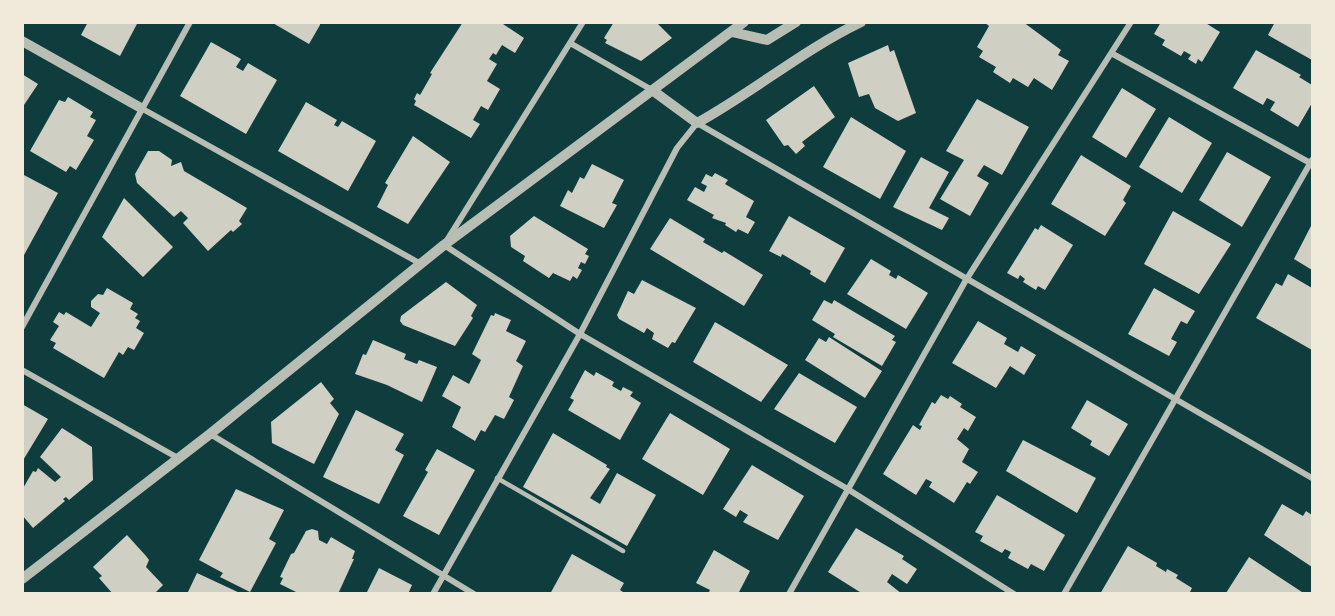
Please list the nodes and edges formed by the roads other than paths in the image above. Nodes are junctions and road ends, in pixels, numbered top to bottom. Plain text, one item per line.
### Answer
1 (190, 22) edge
2 (573, 22) edge
3 (744, 22) edge
4 (796, 22) edge
5 (861, 22) edge
6 (1131, 22) edge
7 (581, 24) edge
8 (732, 32) junction
9 (22, 41) edge
10 (570, 43) junction
11 (1113, 54) junction
12 (651, 90) junction
13 (141, 108) junction
14 (697, 123) junction
15 (1312, 163) edge
16 (444, 245) junction
17 (421, 264) junction
18 (966, 280) junction
19 (22, 327) edge
20 (580, 333) junction
21 (22, 370) edge
22 (1177, 399) junction
23 (210, 434) junction
24 (178, 458) junction
25 (497, 478) junction
26 (1312, 478) edge
27 (846, 488) junction
28 (623, 551) dead end
29 (442, 575) junction
30 (22, 579) edge
31 (433, 594) edge
32 (474, 594) edge
33 (789, 594) edge
34 (1014, 594) edge
35 (1064, 594) edge

1 - 13 street
2 - 7 street
3 - 8 street
4 - 8 street
5 - 14 street
6 - 11 street
7 - 10 street
8 - 12 street
9 - 13 street
10 - 12 street
10 - 16 street
11 - 15 street
11 - 18 street
12 - 14 street
12 - 16 street
13 - 17 street
13 - 19 street
14 - 18 street
14 - 20 street
15 - 22 street
16 - 17 street
16 - 20 street
17 - 23 street
18 - 22 street
18 - 27 street
20 - 25 street
20 - 27 street
21 - 24 street
22 - 26 street
22 - 35 street
23 - 24 street
23 - 29 street
24 - 30 street
25 - 28 lane
25 - 29 street
27 - 33 street
27 - 34 street
29 - 31 street
29 - 32 street

